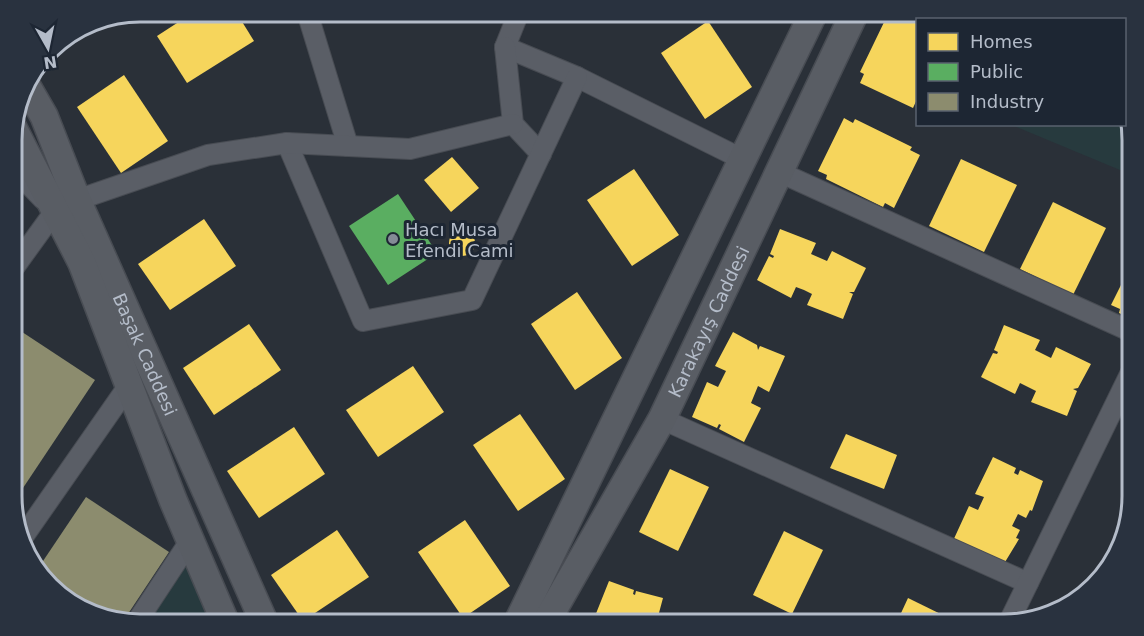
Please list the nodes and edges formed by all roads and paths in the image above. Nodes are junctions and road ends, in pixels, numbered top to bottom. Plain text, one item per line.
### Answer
1 (310, 22) edge
2 (515, 22) edge
3 (809, 22) edge
4 (850, 22) edge
5 (505, 47) junction
6 (577, 77) junction
7 (31, 95) edge
8 (513, 124) junction
9 (22, 141) edge
10 (287, 143) junction
11 (348, 146) junction
12 (541, 154) junction
13 (744, 160) junction
14 (779, 171) junction
15 (22, 174) edge
16 (66, 206) junction
17 (22, 258) edge
18 (1121, 327) edge
19 (129, 385) junction
20 (1121, 392) edge
21 (662, 419) junction
22 (27, 524) edge
23 (190, 541) junction
24 (1028, 582) junction
25 (1013, 613) edge
26 (142, 614) edge
27 (222, 614) edge
28 (260, 614) edge
29 (522, 614) edge
30 (550, 614) edge

1 - 11 street
2 - 5 street
3 - 13 main road, Karakayış Caddesi
4 - 14 main road, Karakayış Caddesi
5 - 6 street
5 - 8 street
6 - 12 street
6 - 13 street
7 - 16 main road, Başak Caddesi
8 - 11 street
8 - 12 street
9 - 16 main road, Başak Caddesi
10 - 11 street
10 - 12 street
10 - 16 street
13 - 29 main road, Karakayış Caddesi
14 - 18 street
14 - 21 main road, Karakayış Caddesi
15 - 16 street
16 - 17 street
16 - 19 main road, Başak Caddesi
16 - 28 main road, Başak Caddesi
19 - 22 street
19 - 23 main road, Başak Caddesi
20 - 24 street
21 - 24 street
21 - 30 main road, Karakayış Caddesi
23 - 26 street
23 - 27 main road, Başak Caddesi
24 - 25 street

